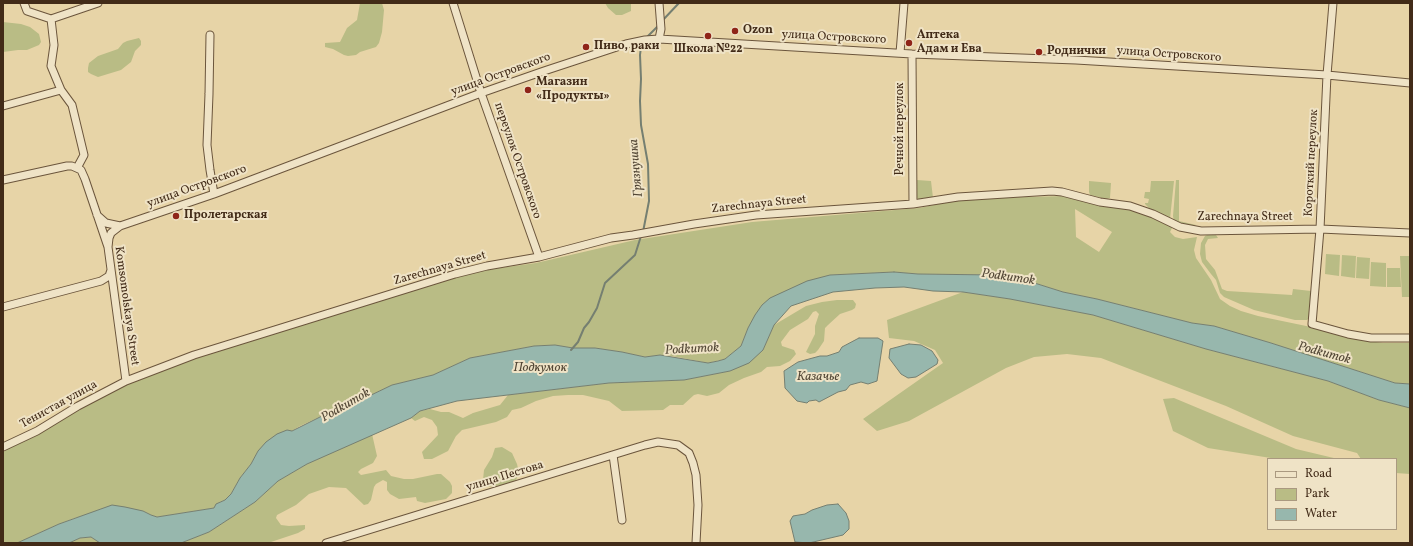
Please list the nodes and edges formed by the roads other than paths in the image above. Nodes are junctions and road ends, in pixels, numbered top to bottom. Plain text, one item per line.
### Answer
1 (24, 3) edge
2 (98, 3) edge
3 (453, 3) edge
4 (904, 3) edge
5 (1333, 3) edge
6 (660, 5) edge
7 (51, 19) junction
8 (210, 35) dead end
9 (657, 39) junction
10 (900, 53) junction
11 (912, 54) junction
12 (1327, 76) junction
13 (1410, 84) edge
14 (61, 90) junction
15 (481, 93) junction
16 (3, 106) edge
17 (77, 168) junction
18 (3, 180) edge
19 (214, 194) junction
20 (913, 204) junction
21 (97, 215) junction
22 (120, 226) junction
23 (1320, 229) junction
24 (1410, 233) edge
25 (108, 247) junction
26 (539, 257) junction
27 (111, 270) junction
28 (101, 281) junction
29 (113, 286) junction
30 (3, 307) edge
31 (1410, 338) edge
32 (126, 381) junction
33 (3, 447) edge
34 (613, 455) junction
35 (622, 520) dead end
36 (346, 540) edge
37 (326, 543) edge
38 (696, 543) edge

1 - 7 street
2 - 7 street
3 - 15 street, переулок Островского
4 - 10 street
5 - 12 street, Короткий переулок
6 - 9 street
7 - 14 street
8 - 19 street
9 - 10 street, улица Островского
9 - 15 street, улица Островского
10 - 11 street, улица Островского
11 - 12 street, улица Островского
11 - 20 street, Речной переулок
12 - 13 street, улица Островского
12 - 23 street, Короткий переулок
14 - 16 street
14 - 17 street
15 - 19 street, улица Островского
15 - 26 street, переулок Островского
17 - 18 street
17 - 21 street, Komsomolskaya Street
19 - 22 street, улица Островского
20 - 23 street, Zarechnaya Street
20 - 26 street, Zarechnaya Street
21 - 22 street
21 - 25 street, Komsomolskaya Street
22 - 25 street
23 - 24 street, Zarechnaya Street
23 - 31 street, Короткий переулок
25 - 27 street, Komsomolskaya Street
26 - 32 street, Zarechnaya Street
27 - 28 street
27 - 29 street, Komsomolskaya Street
28 - 29 street
28 - 30 street
29 - 32 street, Komsomolskaya Street
32 - 33 street, Тенистая улица
34 - 35 street
34 - 36 street, улица Пестова
34 - 38 street, улица Пестова
36 - 37 street, улица Пестова

